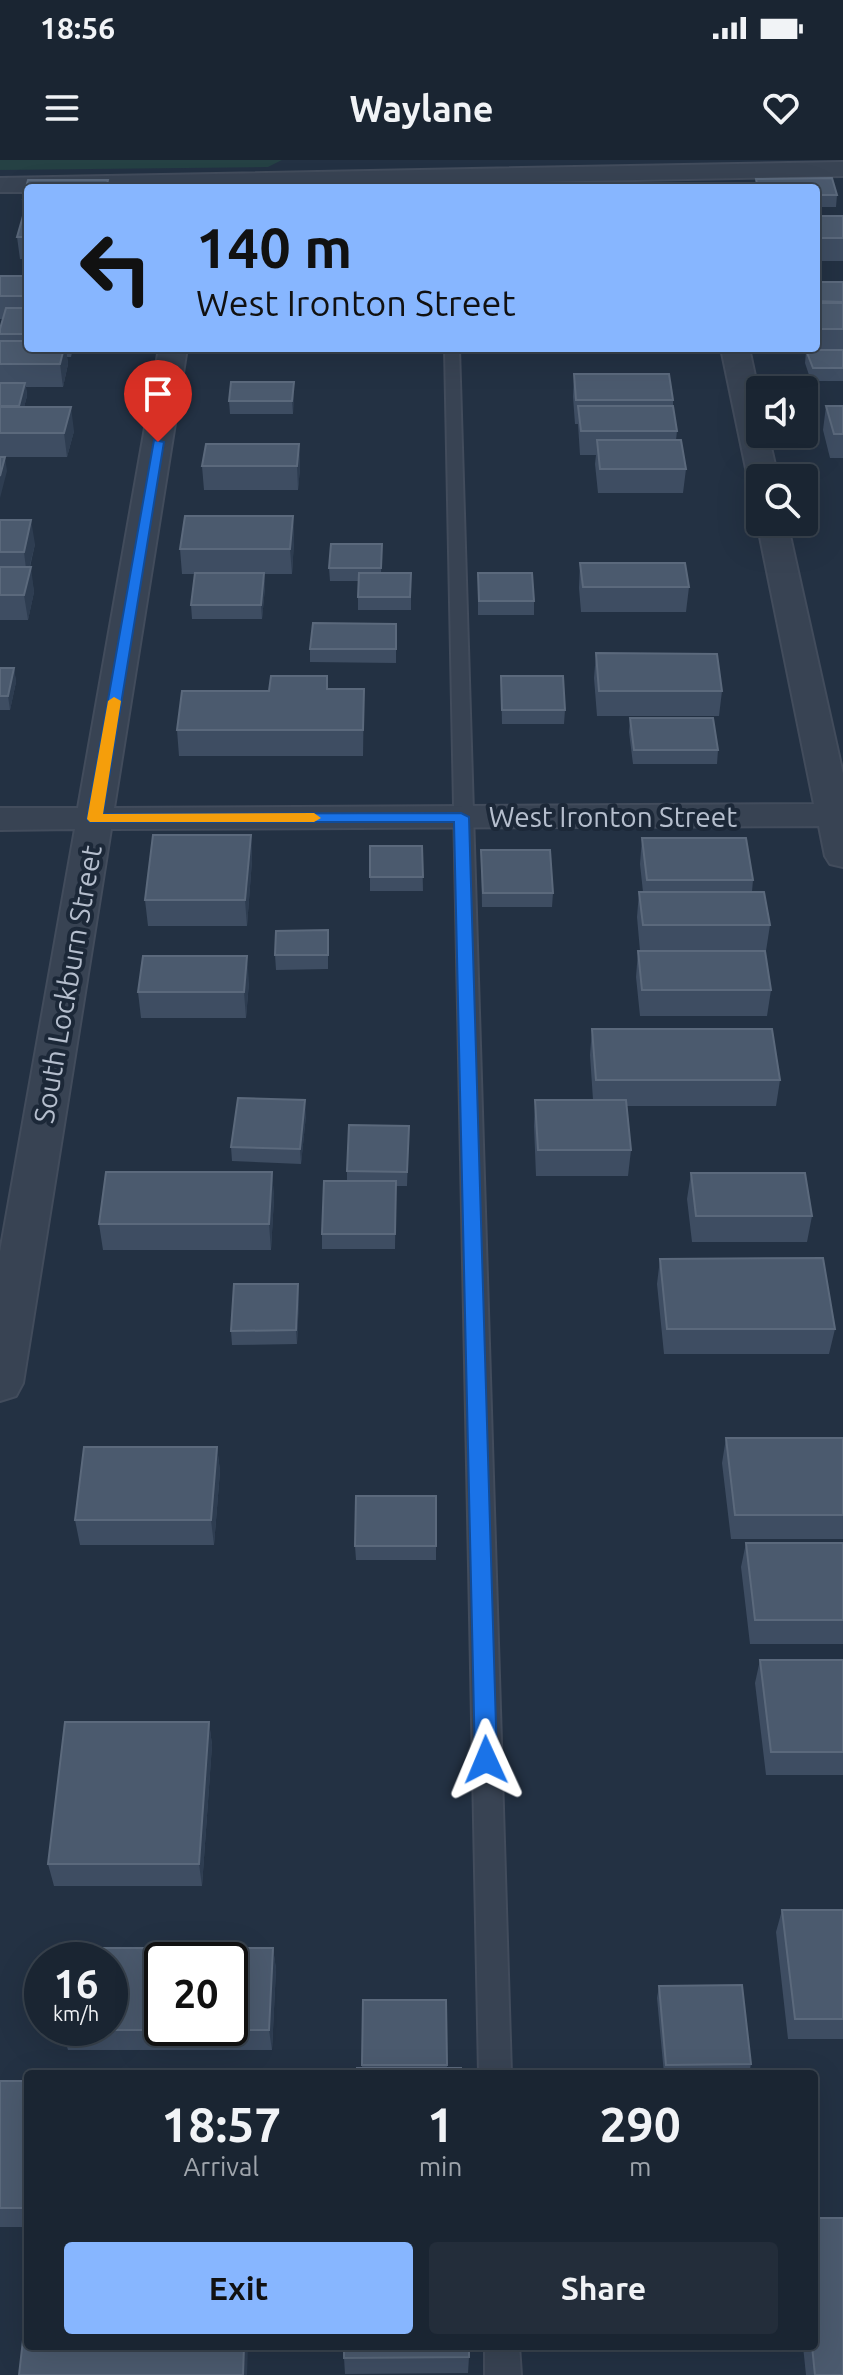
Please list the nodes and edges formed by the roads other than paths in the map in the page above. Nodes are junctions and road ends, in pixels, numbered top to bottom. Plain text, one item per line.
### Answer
1 (843, 169) edge
2 (700, 180) edge
3 (448, 183) edge
4 (201, 184) edge
5 (0, 185) edge
6 (24, 185) edge
7 (172, 352) edge
8 (452, 352) edge
9 (736, 352) edge
10 (760, 464) edge
11 (775, 536) edge
12 (839, 815) edge
13 (461, 817) junction
14 (0, 819) edge
15 (95, 819) junction
16 (843, 856) edge
17 (0, 1383) edge
18 (495, 2070) edge
19 (502, 2350) edge
20 (503, 2375) edge

1 - 2 street
2 - 3 street
3 - 4 street
5 - 6 street
7 - 15 street, South Lockburn Street
8 - 13 lane
9 - 10 street
11 - 12 street
12 - 13 street, West Ironton Street
12 - 16 street
13 - 15 street, West Ironton Street
13 - 18 lane
14 - 15 street, West Ironton Street
15 - 17 street, South Lockburn Street
19 - 20 lane

